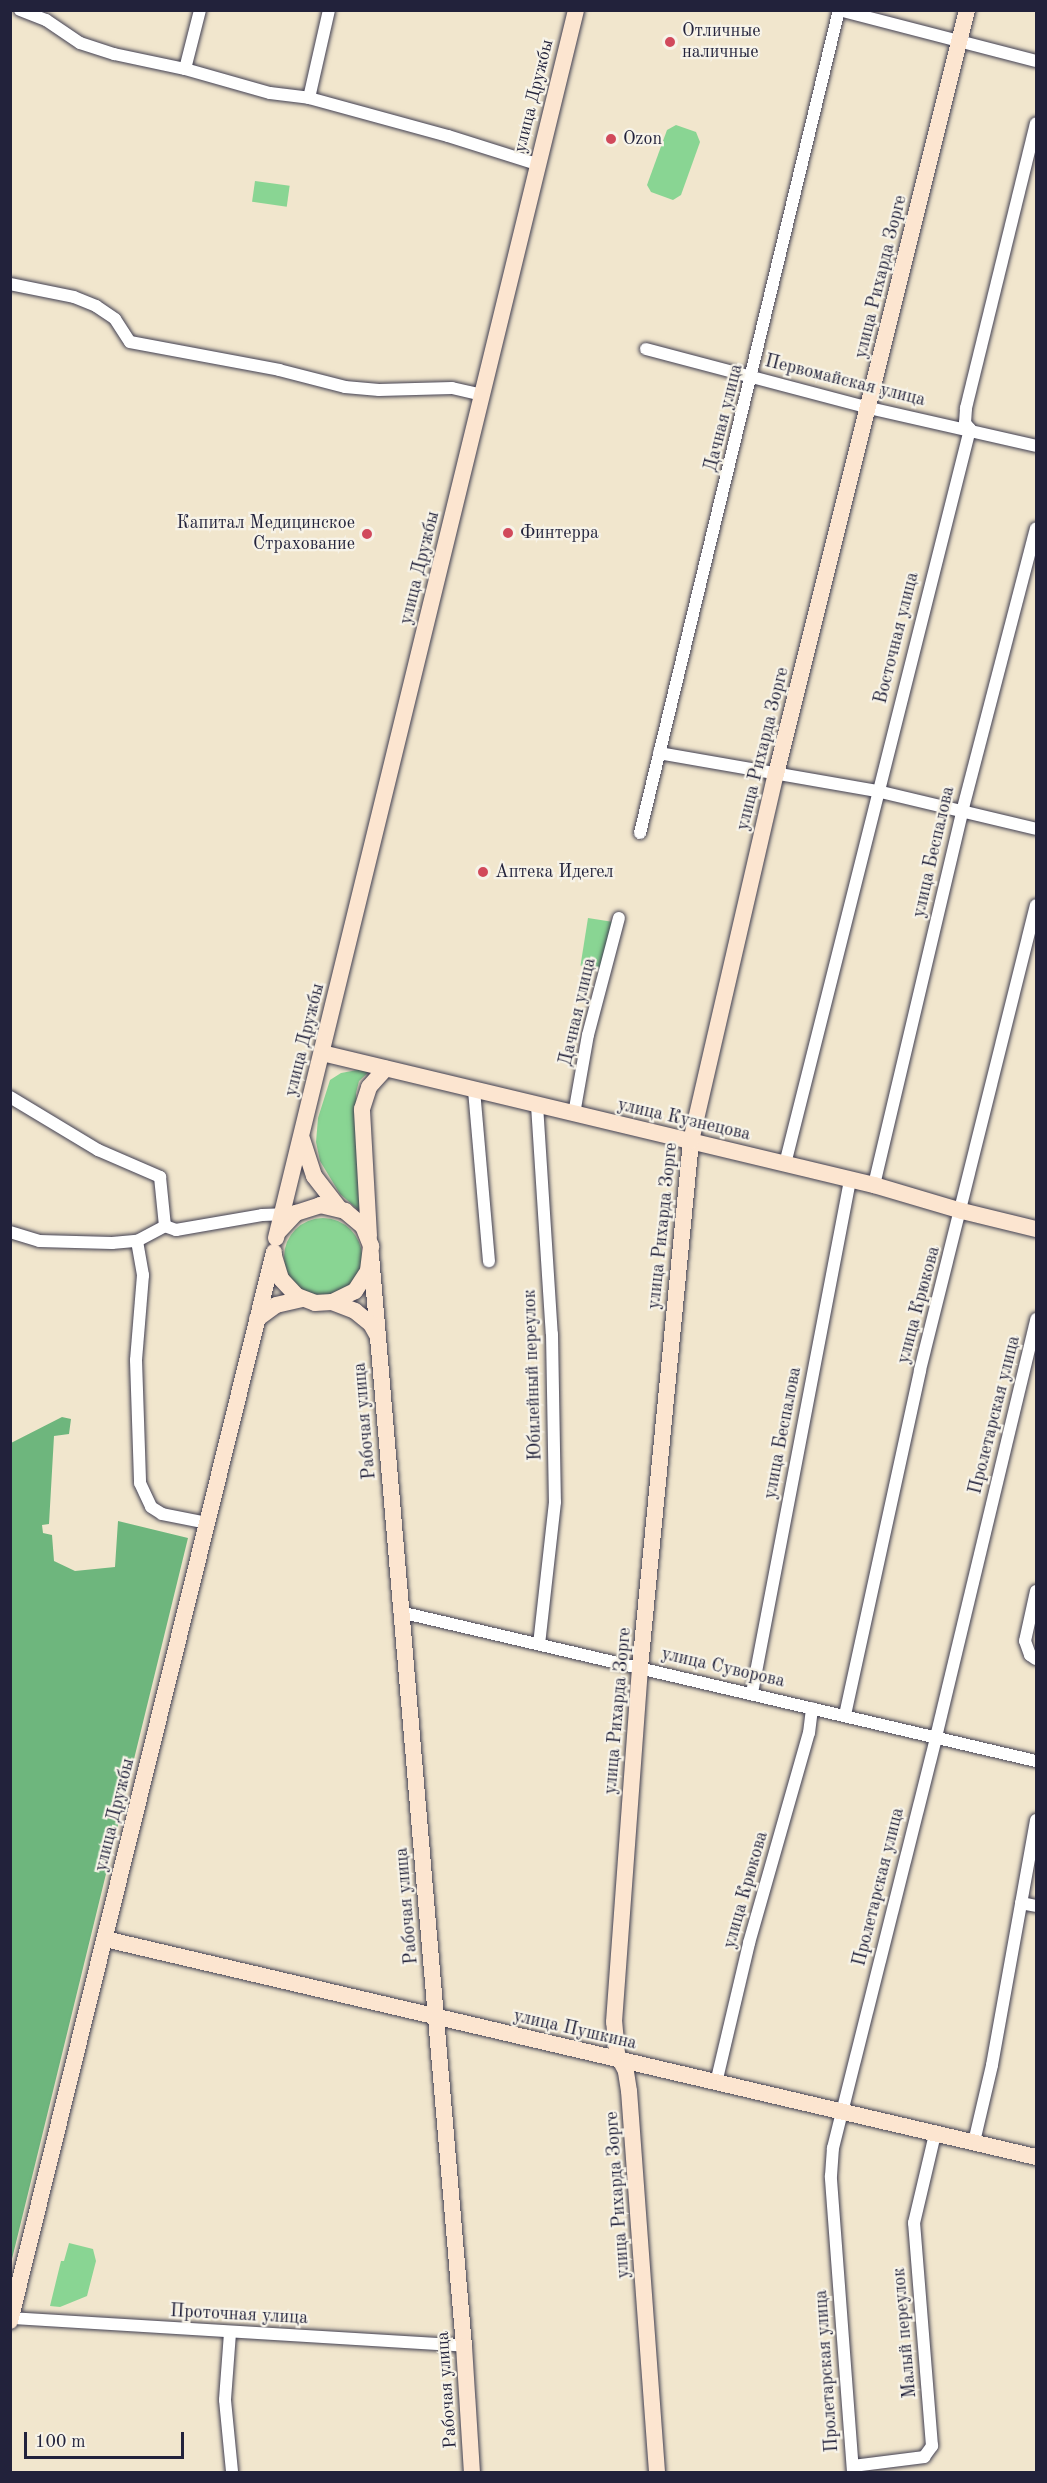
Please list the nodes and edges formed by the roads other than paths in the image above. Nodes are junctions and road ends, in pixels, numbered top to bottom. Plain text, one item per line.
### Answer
1 (20, 10) edge
2 (200, 10) edge
3 (329, 10) edge
4 (576, 10) edge
5 (967, 10) edge
6 (839, 11) edge
7 (959, 40) junction
8 (1036, 61) edge
9 (185, 69) junction
10 (309, 98) junction
11 (1036, 123) edge
12 (537, 164) junction
13 (10, 284) edge
14 (646, 349) dead end
15 (752, 377) junction
16 (483, 395) junction
17 (868, 408) junction
18 (970, 429) junction
19 (1036, 446) edge
20 (1036, 528) edge
21 (659, 753) junction
22 (776, 774) junction
23 (877, 791) junction
24 (962, 812) junction
25 (1036, 829) edge
26 (640, 833) dead end
27 (1036, 905) edge
28 (619, 918) dead end
29 (322, 1053) junction
30 (386, 1068) junction
31 (474, 1090) junction
32 (10, 1097) edge
33 (537, 1105) junction
34 (574, 1114) junction
35 (301, 1136) junction
36 (691, 1141) junction
37 (785, 1164) junction
38 (850, 1180) junction
39 (874, 1185) junction
40 (339, 1208) junction
41 (962, 1211) junction
42 (289, 1214) junction
43 (165, 1226) junction
44 (1036, 1229) edge
45 (10, 1232) edge
46 (137, 1240) junction
47 (275, 1245) junction
48 (370, 1248) junction
49 (489, 1261) dead end
50 (302, 1299) junction
51 (332, 1302) junction
52 (257, 1318) junction
53 (1036, 1319) edge
54 (377, 1336) junction
55 (207, 1523) junction
56 (1036, 1591) edge
57 (400, 1612) junction
58 (539, 1644) junction
59 (1036, 1659) edge
60 (640, 1667) junction
61 (752, 1694) junction
62 (812, 1708) junction
63 (845, 1715) junction
64 (936, 1737) junction
65 (1036, 1761) edge
66 (1036, 1820) edge
67 (1021, 1903) junction
68 (1036, 1906) edge
69 (105, 1939) junction
70 (437, 2018) junction
71 (622, 2061) junction
72 (716, 2083) junction
73 (841, 2112) junction
74 (935, 2134) junction
75 (974, 2142) junction
76 (1036, 2157) edge
77 (11, 2320) edge
78 (230, 2333) junction
79 (464, 2346) junction
80 (853, 2469) edge
81 (232, 2472) edge
82 (472, 2472) edge
83 (657, 2472) edge

1 - 9 street
2 - 9 street
3 - 10 street
4 - 12 street, улица Дружбы
5 - 7 street, улица Рихарда Зорге
6 - 7 street
6 - 15 street, Дачная улица
7 - 8 street
7 - 17 street, улица Рихарда Зорге
9 - 10 street
10 - 12 street
11 - 18 street, Восточная улица
12 - 16 street, улица Дружбы
13 - 16 street
14 - 15 street, Первомайская улица
15 - 17 street, Первомайская улица
15 - 21 street, Дачная улица
16 - 29 street, улица Дружбы
17 - 18 street, Первомайская улица
17 - 22 street, улица Рихарда Зорге
18 - 19 street, Первомайская улица
18 - 23 street, Восточная улица
20 - 24 street, улица Беспалова
21 - 22 street
21 - 26 street, Дачная улица
22 - 23 street
22 - 36 street, улица Рихарда Зорге
23 - 24 street
23 - 37 street, Восточная улица
24 - 25 street
24 - 39 street, улица Беспалова
27 - 41 street, улица Крюкова
28 - 34 street, Дачная улица
29 - 30 street, улица Кузнецова
29 - 35 street, улица Дружбы
30 - 31 street, улица Кузнецова
30 - 48 street, Рабочая улица
31 - 33 street, улица Кузнецова
31 - 49 street
32 - 43 street
33 - 34 street, улица Кузнецова
33 - 58 street, Юбилейный переулок
34 - 36 street, улица Кузнецова
35 - 40 street
35 - 42 street, улица Дружбы
36 - 37 street, улица Кузнецова
36 - 60 street, улица Рихарда Зорге
37 - 38 street, улица Кузнецова
38 - 39 street, улица Кузнецова
38 - 61 street, улица Беспалова
39 - 41 street, улица Кузнецова
40 - 42 street
40 - 48 street
41 - 44 street, улица Кузнецова
41 - 63 street, улица Крюкова
42 - 43 street
42 - 47 street
43 - 46 street
45 - 46 street
46 - 55 street
47 - 50 street
47 - 52 street, улица Дружбы
48 - 51 street
48 - 54 street, Рабочая улица
50 - 51 street
50 - 52 street
51 - 54 street, Рабочая улица
52 - 55 street, улица Дружбы
53 - 64 street, Пролетарская улица
54 - 57 street, Рабочая улица
55 - 69 street, улица Дружбы
56 - 59 street
57 - 58 street, улица Суворова
57 - 70 street, Рабочая улица
58 - 60 street, улица Суворова
60 - 61 street, улица Суворова
60 - 71 street, улица Рихарда Зорге
61 - 62 street, улица Суворова
62 - 63 street, улица Суворова
62 - 72 street, улица Крюкова
63 - 64 street, улица Суворова
64 - 65 street, улица Суворова
64 - 73 street, Пролетарская улица
66 - 67 street
67 - 68 street
67 - 75 street
69 - 70 street, улица Пушкина
69 - 77 street, улица Дружбы
70 - 71 street, улица Пушкина
70 - 79 street, Рабочая улица
71 - 72 street, улица Пушкина
71 - 83 street, улица Рихарда Зорге
72 - 73 street, улица Пушкина
73 - 74 street, улица Пушкина
73 - 80 street, Пролетарская улица
74 - 75 street, улица Пушкина
74 - 80 street, Малый переулок
75 - 76 street, улица Пушкина
77 - 78 street, Проточная улица
78 - 79 street, Проточная улица
78 - 81 street
79 - 82 street, Рабочая улица

